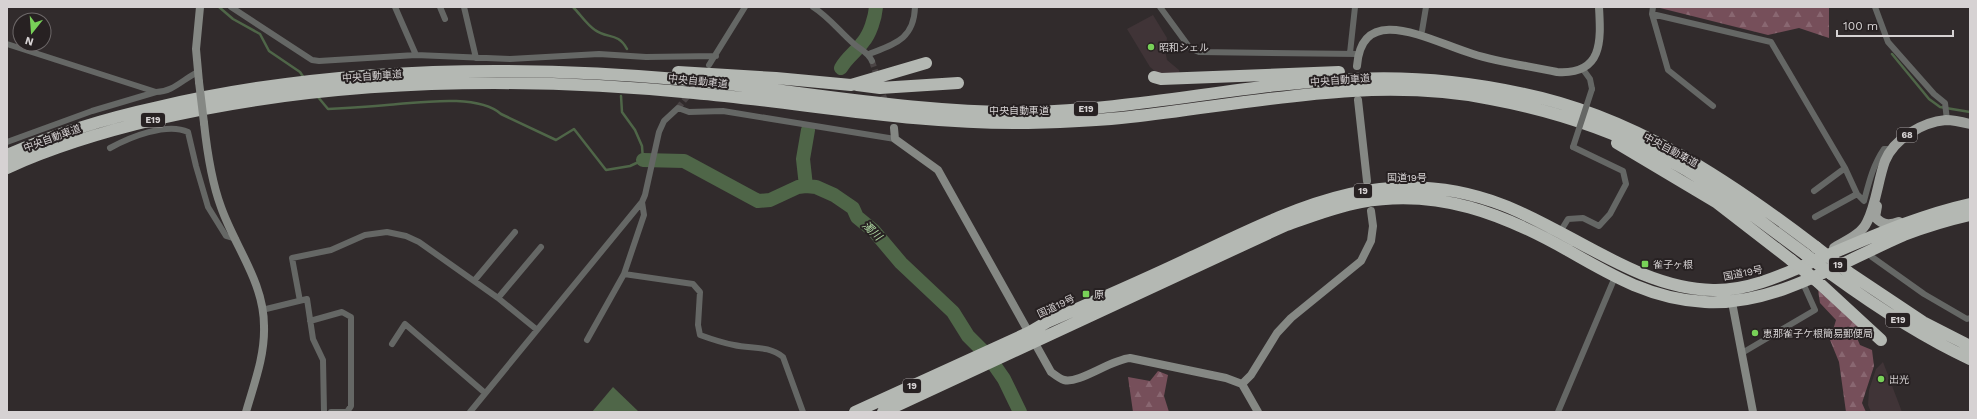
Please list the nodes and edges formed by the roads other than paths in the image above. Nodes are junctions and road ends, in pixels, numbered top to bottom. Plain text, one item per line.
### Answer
1 (200, 7) edge
2 (231, 7) edge
3 (395, 7) edge
4 (440, 7) edge
5 (464, 7) edge
6 (745, 7) edge
7 (813, 7) edge
8 (915, 7) edge
9 (1160, 7) edge
10 (1355, 7) edge
11 (1426, 7) edge
12 (1599, 7) edge
13 (1653, 7) edge
14 (1875, 7) edge
15 (1652, 14) junction
16 (446, 19) dead end
17 (1422, 32) junction
18 (7, 44) edge
19 (869, 54) junction
20 (1354, 54) junction
21 (416, 55) junction
22 (716, 56) junction
23 (476, 58) junction
24 (872, 61) tunnel mouth
25 (926, 63) dead end
26 (709, 65) dead end
27 (1357, 66) dead end
28 (1582, 68) junction
29 (198, 72) junction
30 (565, 72) junction
31 (1154, 77) dead end
32 (958, 83) dead end
33 (851, 85) junction
34 (156, 92) junction
35 (1527, 94) junction
36 (1358, 100) dead end
37 (1713, 106) dead end
38 (1947, 117) junction
39 (1970, 124) edge
40 (894, 128) dead end
41 (1597, 128) junction
42 (896, 140) junction
43 (7, 142) edge
44 (110, 148) dead end
45 (1892, 149) junction
46 (7, 155) edge
47 (7, 168) edge
48 (1845, 168) junction
49 (1367, 181) dead end
50 (1814, 192) dead end
51 (1877, 192) junction
52 (1857, 194) junction
53 (642, 202) junction
54 (1970, 204) edge
55 (1371, 211) dead end
56 (1970, 215) edge
57 (1815, 217) dead end
58 (1970, 218) edge
59 (1913, 221) junction
60 (1942, 223) junction
61 (515, 232) dead end
62 (1560, 232) junction
63 (236, 239) junction
64 (541, 247) dead end
65 (1868, 251) junction
66 (1819, 252) junction
67 (624, 274) junction
68 (1615, 277) junction
69 (474, 281) junction
70 (1802, 281) junction
71 (1729, 289) junction
72 (498, 298) junction
73 (300, 301) junction
74 (1731, 302) junction
75 (262, 310) junction
76 (1970, 318) edge
77 (310, 321) junction
78 (536, 329) junction
79 (1032, 337) junction
80 (587, 340) dead end
81 (1881, 340) dead end
82 (392, 344) dead end
83 (1970, 346) edge
84 (1010, 347) junction
85 (1742, 353) junction
86 (1970, 359) edge
87 (1242, 384) junction
88 (485, 392) junction
89 (246, 412) edge
90 (324, 412) edge
91 (331, 412) edge
92 (470, 412) edge
93 (803, 412) edge
94 (855, 412) edge
95 (883, 412) edge
96 (1258, 412) edge
97 (1558, 412) edge
98 (1753, 412) edge

1 - 29 street
2 - 21 street
3 - 21 street
4 - 16 street
5 - 23 street
6 - 22 street
7 - 19 street
8 - 19 street
9 - 20 street
10 - 20 street
11 - 17 street
12 - 28 street
13 - 15 street
14 - 38 street
15 - 37 street
15 - 48 street
17 - 20 street
17 - 28 street
18 - 34 street
19 - 24 street
20 - 27 street
21 - 23 street
22 - 23 street
22 - 26 street
25 - 33 highway
28 - 62 street, bridge
29 - 34 street
29 - 63 street, bridge
30 - 33 highway
30 - 35 highway, 中央自動車道 / E19
30 - 46 highway, 中央自動車道 / E19
31 - 35 highway
32 - 33 highway
34 - 43 street
35 - 66 highway, 中央自動車道 / E19
36 - 49 street
38 - 39 main road, 68
38 - 45 main road, 68
40 - 42 street
41 - 47 highway, 中央自動車道 / E19
41 - 81 highway, bridge
41 - 86 highway, 中央自動車道 / E19, bridge
42 - 53 street
42 - 79 street
44 - 63 street
45 - 51 main road, 68
45 - 52 street
48 - 50 street
48 - 52 street
51 - 59 main road, 68
51 - 66 main road, 68
52 - 57 street
53 - 67 street
53 - 78 street
54 - 59 highway, 国道19号 / 19
55 - 87 street
56 - 60 highway, 国道19号 / 19
58 - 60 main road
59 - 66 highway, 国道19号 / 19
60 - 65 highway, 国道19号 / 19
61 - 69 street
62 - 71 highway, 国道19号 / 19
62 - 79 highway, 国道19号 / 19
63 - 75 street
64 - 72 street
65 - 70 highway, 国道19号 / 19
65 - 76 street
66 - 71 highway, 国道19号 / 19
66 - 83 highway, 中央自動車道 / E19, bridge
67 - 80 street
67 - 93 street
68 - 74 highway, 国道19号 / 19
68 - 79 highway, 国道19号 / 19
68 - 97 street
69 - 72 street
69 - 73 street
70 - 74 highway, 国道19号 / 19
70 - 85 street
71 - 74 street
72 - 78 street
73 - 75 street
73 - 77 street
74 - 85 street
75 - 89 street
77 - 90 street
77 - 91 street
78 - 88 street
79 - 84 highway, 国道19号 / 19
79 - 87 street
82 - 88 street
84 - 94 highway, 国道19号 / 19
84 - 95 highway, 国道19号 / 19
85 - 98 street
87 - 96 street
88 - 92 street

